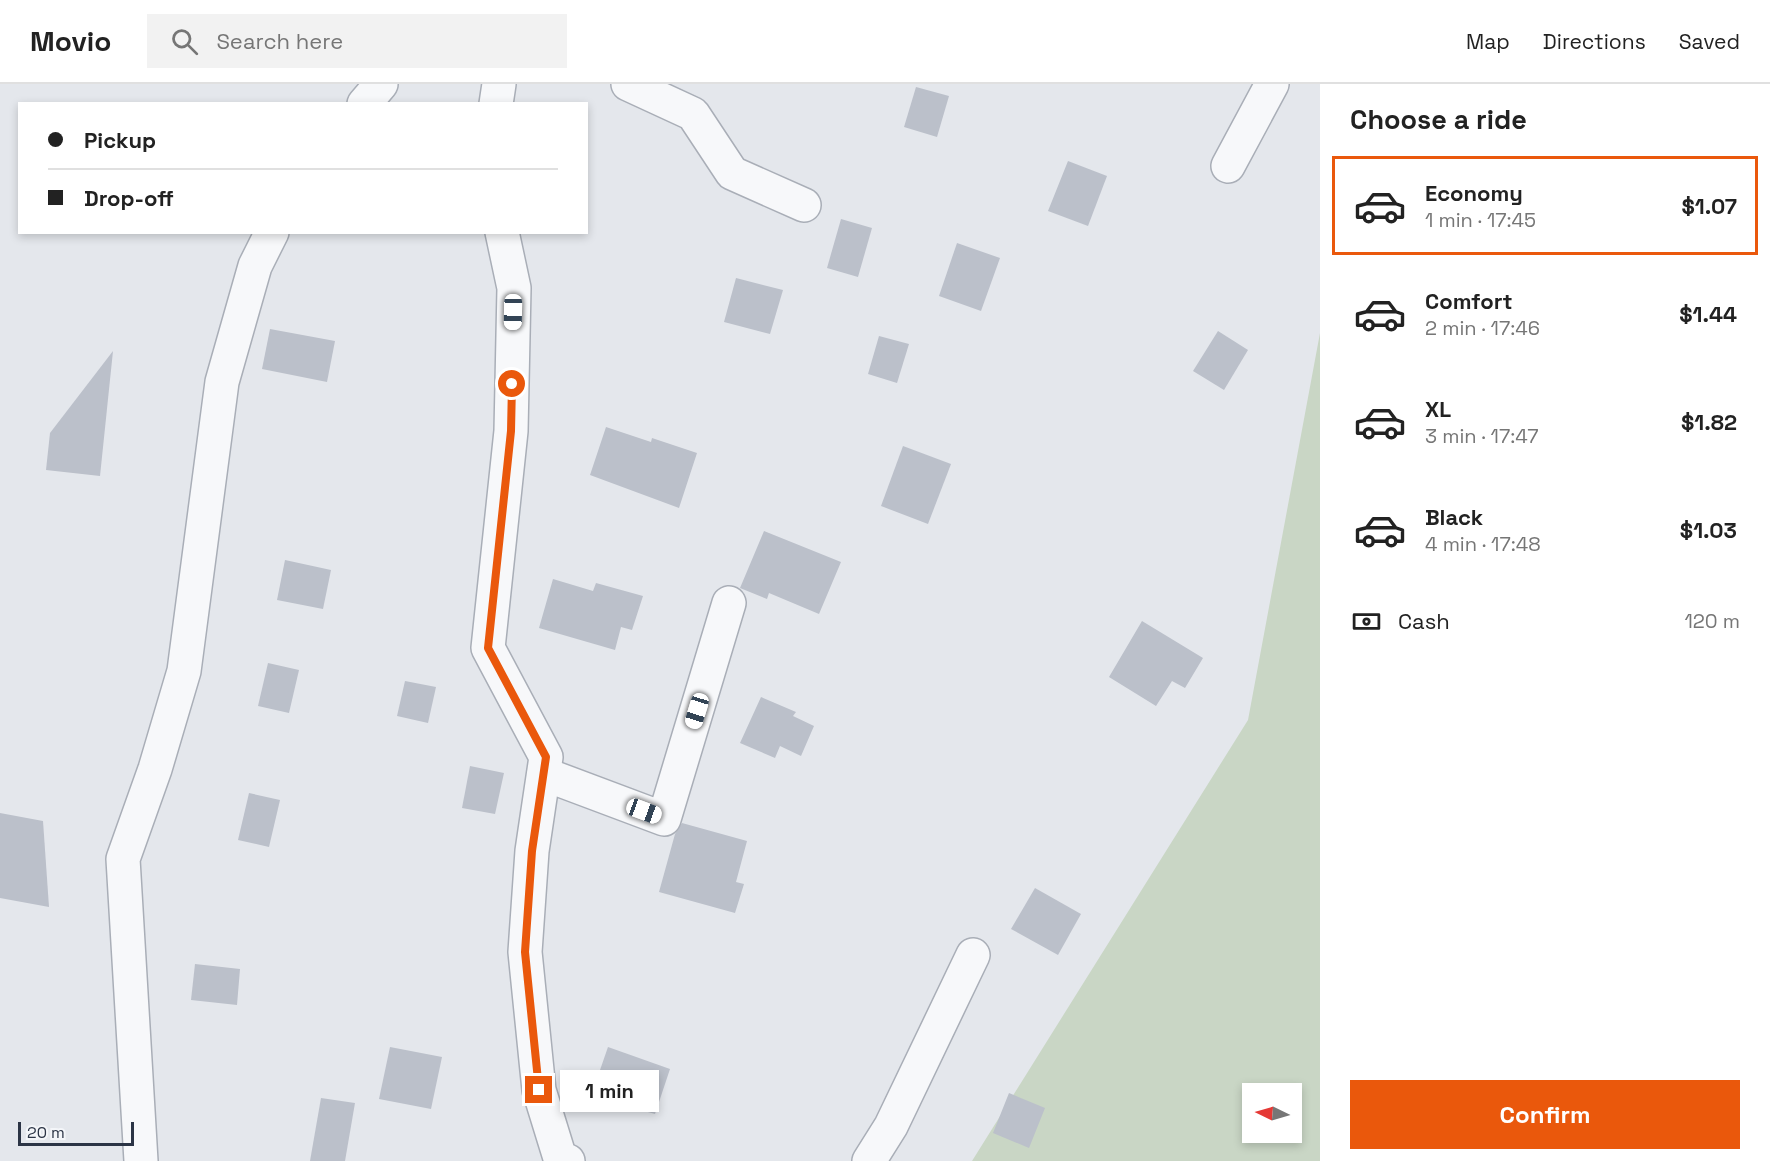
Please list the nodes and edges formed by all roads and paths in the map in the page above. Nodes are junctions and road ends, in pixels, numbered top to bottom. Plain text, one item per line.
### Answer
1 (381, 84) edge
2 (499, 84) edge
3 (628, 84) edge
4 (1272, 84) edge
5 (366, 102) edge
6 (496, 102) edge
7 (1228, 166) dead end
8 (804, 205) dead end
9 (271, 234) edge
10 (502, 234) edge
11 (729, 603) dead end
12 (544, 774) junction
13 (973, 955) dead end
14 (563, 1160) edge
15 (141, 1161) edge
16 (869, 1161) edge

1 - 5 street
2 - 6 street
3 - 8 street
4 - 7 street
9 - 15 street
10 - 12 street
11 - 12 street
12 - 14 street
13 - 16 street

